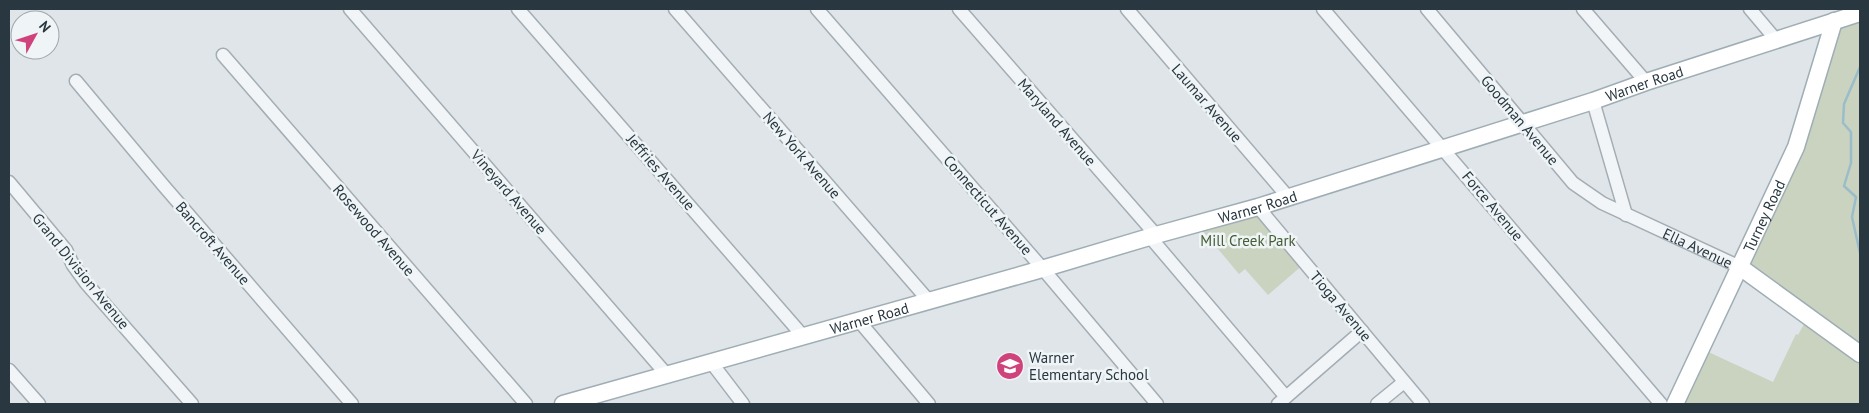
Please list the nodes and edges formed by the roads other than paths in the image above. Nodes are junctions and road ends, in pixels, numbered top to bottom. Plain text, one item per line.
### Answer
1 (350, 9) edge
2 (518, 9) edge
3 (675, 9) edge
4 (817, 9) edge
5 (959, 9) edge
6 (1127, 9) edge
7 (1324, 9) edge
8 (1427, 9) edge
9 (1583, 9) edge
10 (1750, 9) edge
11 (1858, 12) edge
12 (1834, 21) junction
13 (1777, 41) junction
14 (223, 55) dead end
15 (76, 81) dead end
16 (1646, 82) junction
17 (1593, 101) junction
18 (1523, 122) junction
19 (1444, 149) junction
20 (9, 182) edge
21 (1288, 197) junction
22 (1258, 207) junction
23 (1626, 215) junction
24 (1153, 236) junction
25 (1740, 267) junction
26 (1043, 269) junction
27 (929, 301) junction
28 (859, 321) junction
29 (1362, 330) junction
30 (803, 336) junction
31 (1860, 354) edge
32 (711, 362) junction
33 (9, 370) edge
34 (667, 375) junction
35 (1404, 382) junction
36 (1282, 401) edge
37 (39, 404) edge
38 (192, 404) edge
39 (352, 404) edge
40 (526, 404) edge
41 (563, 404) edge
42 (743, 404) edge
43 (929, 404) edge
44 (1157, 404) edge
45 (1378, 404) edge
46 (1423, 404) edge
47 (1661, 404) edge
48 (1675, 404) edge

1 - 34 street, Vineyard Avenue
2 - 30 street, Jeffries Avenue
3 - 27 street, New York Avenue
4 - 26 street, Connecticut Avenue
5 - 24 street, Maryland Avenue
6 - 21 street, Laumar Avenue
7 - 19 street, Force Avenue
8 - 18 street, Goodman Avenue
9 - 16 street
10 - 13 street
11 - 12 main road, Warner Road
12 - 13 main road, Warner Road
12 - 25 main road, Turney Road
13 - 16 main road, Warner Road
14 - 40 street, Rosewood Avenue
15 - 39 street, Bancroft Avenue
16 - 17 main road, Warner Road
17 - 18 main road, Warner Road
17 - 23 street
18 - 19 main road, Warner Road
18 - 23 street, Goodman Avenue
19 - 21 main road, Warner Road
19 - 47 street, Force Avenue
20 - 38 street, Grand Division Avenue
21 - 22 main road, Warner Road
22 - 24 main road, Warner Road
22 - 29 street, Tioga Avenue
23 - 25 street, Ella Avenue
24 - 26 main road, Warner Road
24 - 36 street, Maryland Avenue
25 - 31 main road, Ella Avenue
25 - 48 main road, Turney Road
26 - 27 main road, Warner Road
26 - 44 street, Connecticut Avenue
27 - 28 main road, Warner Road
28 - 30 main road, Warner Road
28 - 43 street
29 - 35 street, Tioga Avenue
29 - 36 street
30 - 32 main road, Warner Road
32 - 34 main road, Warner Road
32 - 42 street
33 - 37 street
34 - 41 main road, Warner Road
35 - 45 street
35 - 46 street, Tioga Avenue

